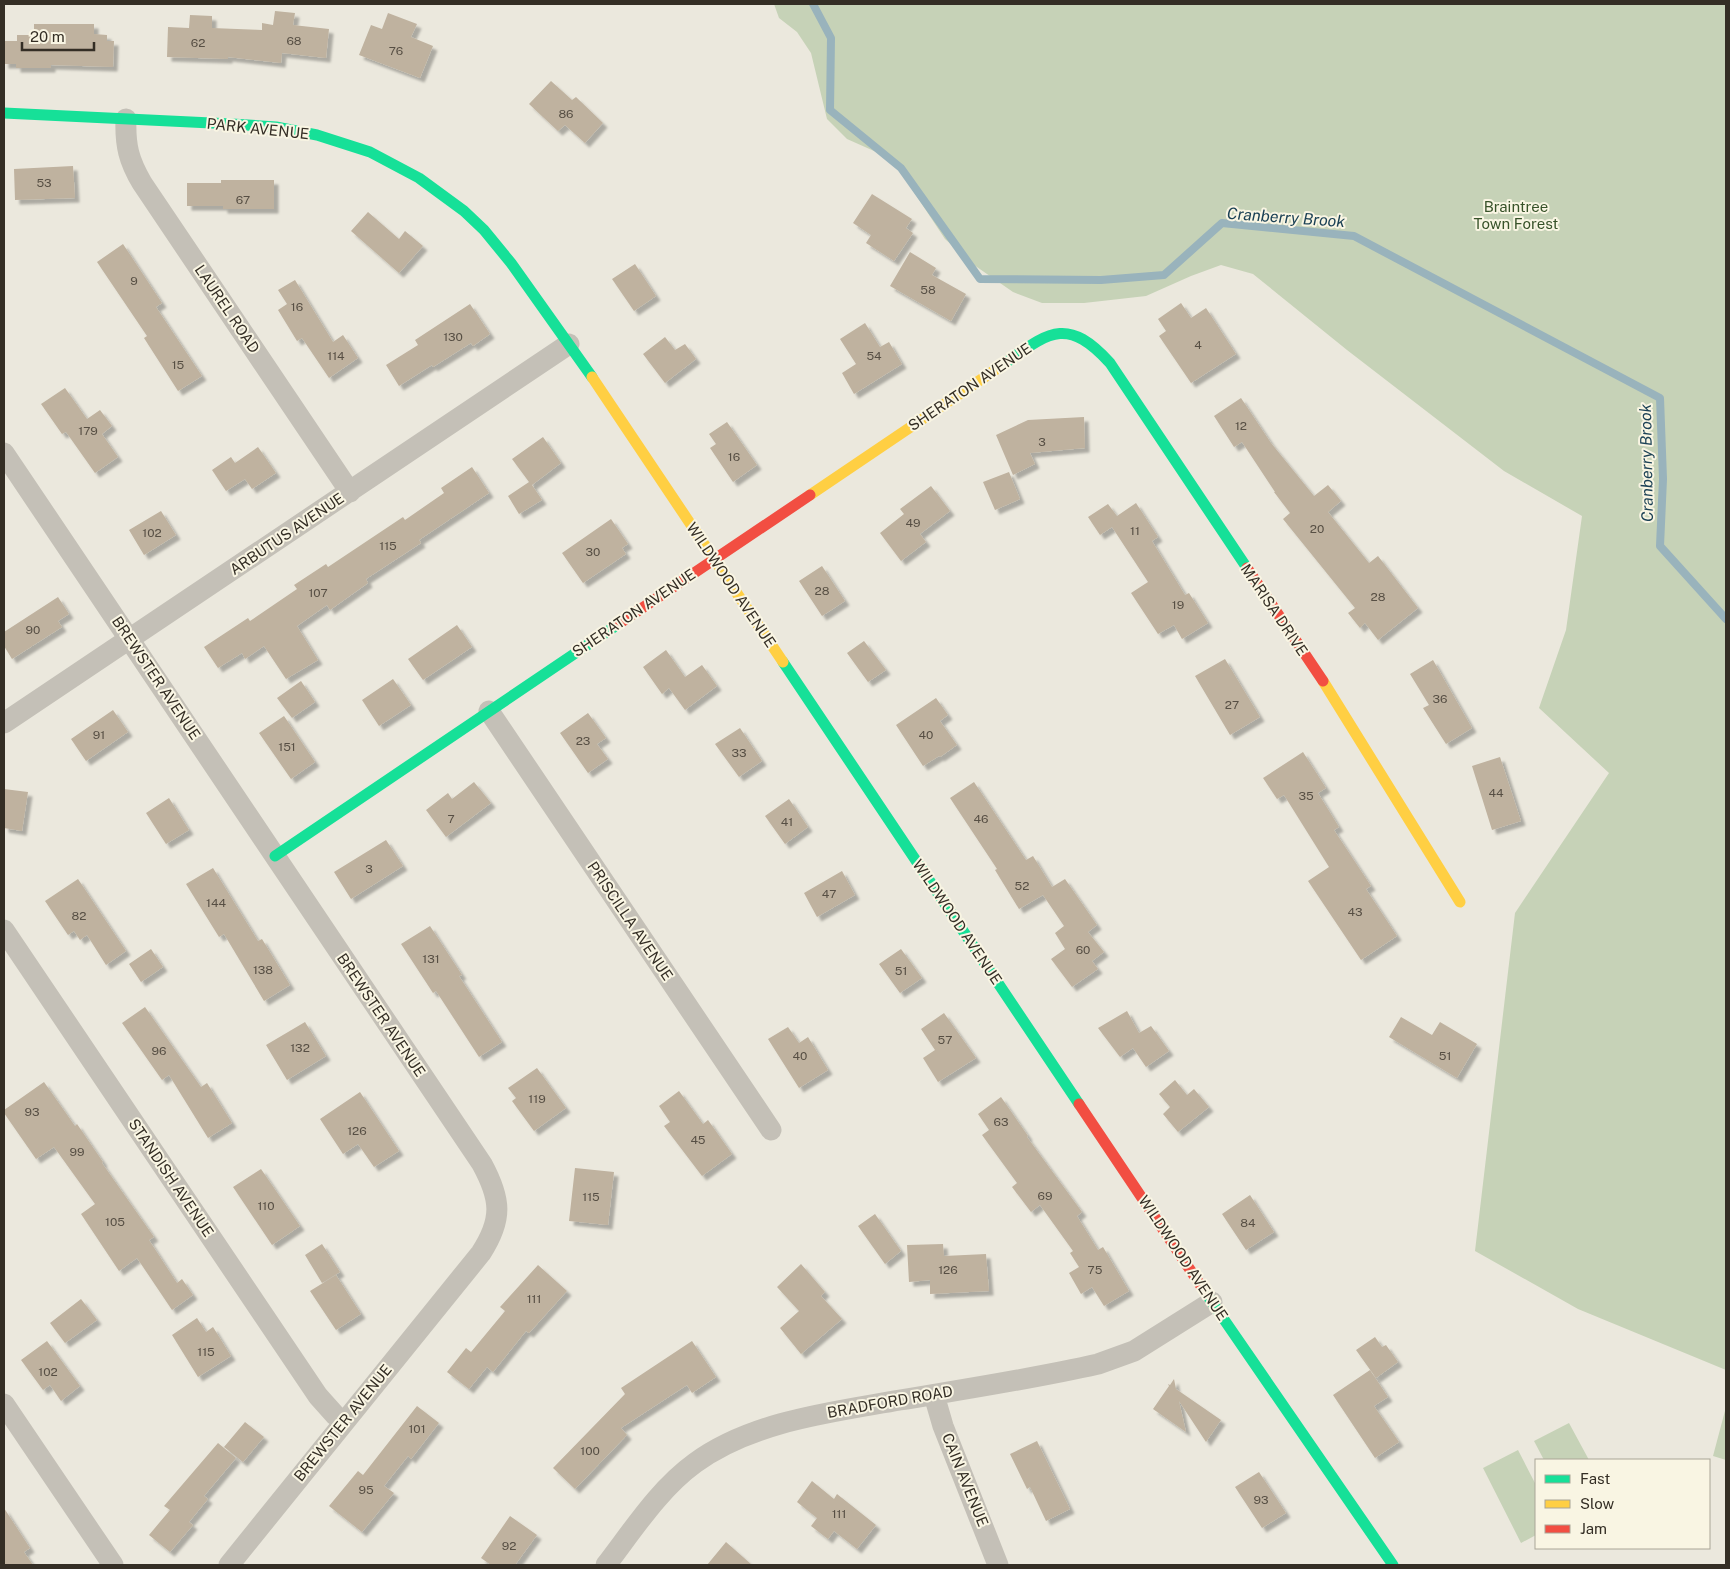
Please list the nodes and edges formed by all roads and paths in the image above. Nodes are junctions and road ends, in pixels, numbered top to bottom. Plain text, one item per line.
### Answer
1 (4, 113) edge
2 (126, 119) junction
3 (522, 277) joint
4 (1072, 333) joint
5 (569, 344) junction
6 (4, 453) edge
7 (350, 492) junction
8 (714, 559) junction
9 (129, 639) junction
10 (489, 711) junction
11 (4, 723) edge
12 (275, 856) junction
13 (1460, 902) dead end
14 (4, 930) edge
15 (771, 1130) dead end
16 (1212, 1302) junction
17 (934, 1395) junction
18 (4, 1404) edge
19 (344, 1422) junction
20 (113, 1565) edge
21 (229, 1565) edge
22 (606, 1565) edge
23 (998, 1565) edge
24 (1393, 1565) edge

1 - 2 street, PARK AVENUE
2 - 3 street, PARK AVENUE
2 - 7 street, LAUREL ROAD
3 - 5 street, WILDWOOD AVENUE
4 - 8 street, SHERATON AVENUE
4 - 13 street, MARISA DRIVE
5 - 7 street, ARBUTUS AVENUE
5 - 8 street, WILDWOOD AVENUE
6 - 9 street, BREWSTER AVENUE
7 - 9 street, ARBUTUS AVENUE
8 - 10 street, SHERATON AVENUE
8 - 16 street, WILDWOOD AVENUE
9 - 11 street, ARBUTUS AVENUE
9 - 12 street, BREWSTER AVENUE
10 - 12 street, SHERATON AVENUE
10 - 15 street, PRISCILLA AVENUE
12 - 19 street, BREWSTER AVENUE
14 - 19 street, STANDISH AVENUE
16 - 17 street, BRADFORD ROAD
16 - 24 street, WILDWOOD AVENUE
17 - 22 street, BRADFORD ROAD
17 - 23 street, CAIN AVENUE
18 - 20 street
19 - 21 street, BREWSTER AVENUE

